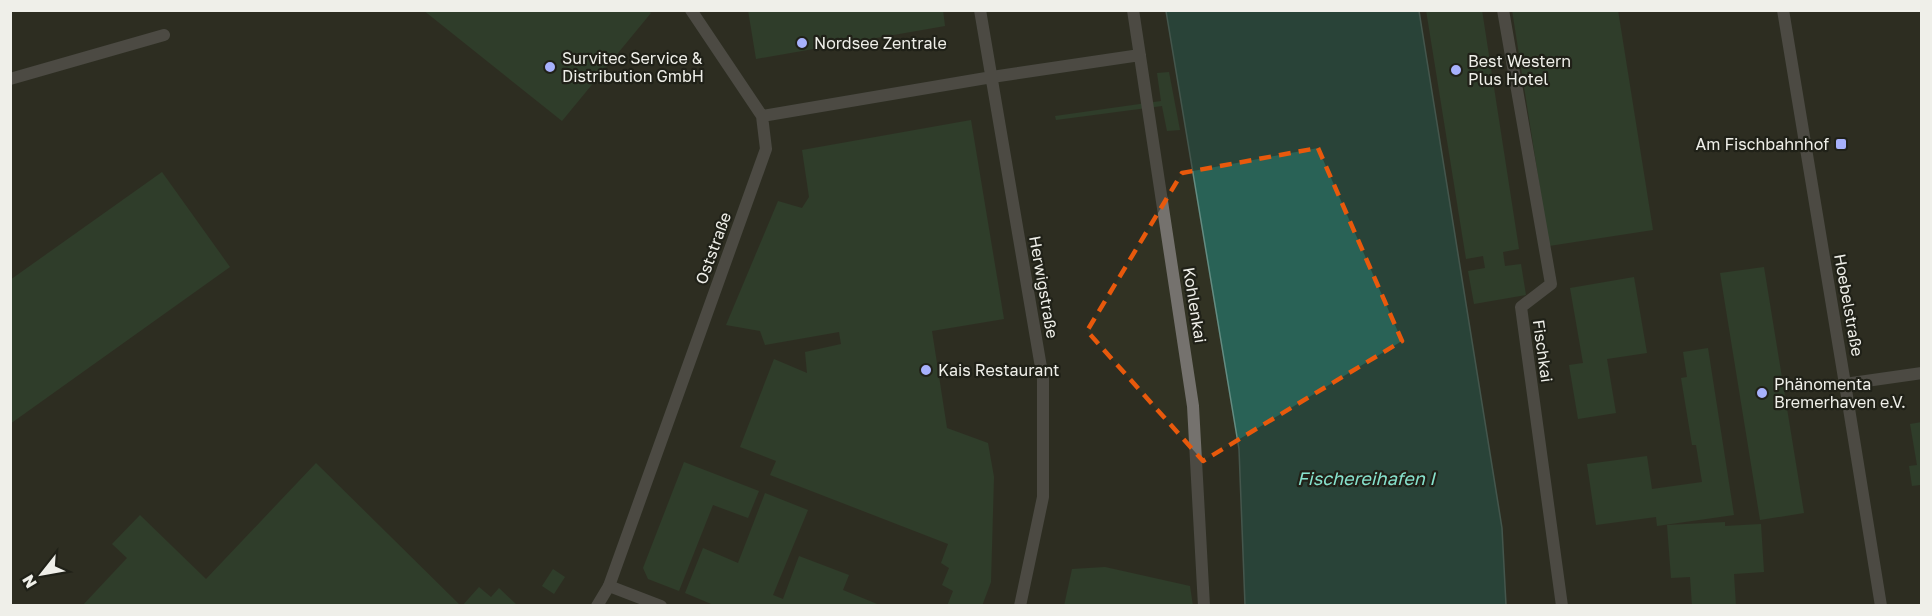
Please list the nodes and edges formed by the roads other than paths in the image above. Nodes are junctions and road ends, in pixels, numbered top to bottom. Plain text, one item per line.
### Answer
1 (691, 10) edge
2 (980, 10) edge
3 (1133, 10) edge
4 (1503, 10) edge
5 (1783, 10) edge
6 (164, 35) dead end
7 (1140, 55) junction
8 (992, 77) junction
9 (10, 79) edge
10 (762, 116) junction
11 (1922, 372) edge
12 (1845, 384) junction
13 (609, 586) junction
14 (597, 606) edge
15 (661, 606) edge
16 (1020, 606) edge
17 (1204, 606) edge
18 (1562, 606) edge
19 (1881, 606) edge

1 - 10 street
2 - 8 street, Herwigstraße
3 - 7 street, Kohlenkai
4 - 18 street, Fischkai
5 - 12 street, Hoebelstraße
6 - 9 street
7 - 8 street
7 - 17 street, Kohlenkai
8 - 10 street
8 - 16 street, Herwigstraße
10 - 13 street, Oststraße
11 - 12 street
12 - 19 street, Hoebelstraße
13 - 14 street, Oststraße
13 - 15 street

